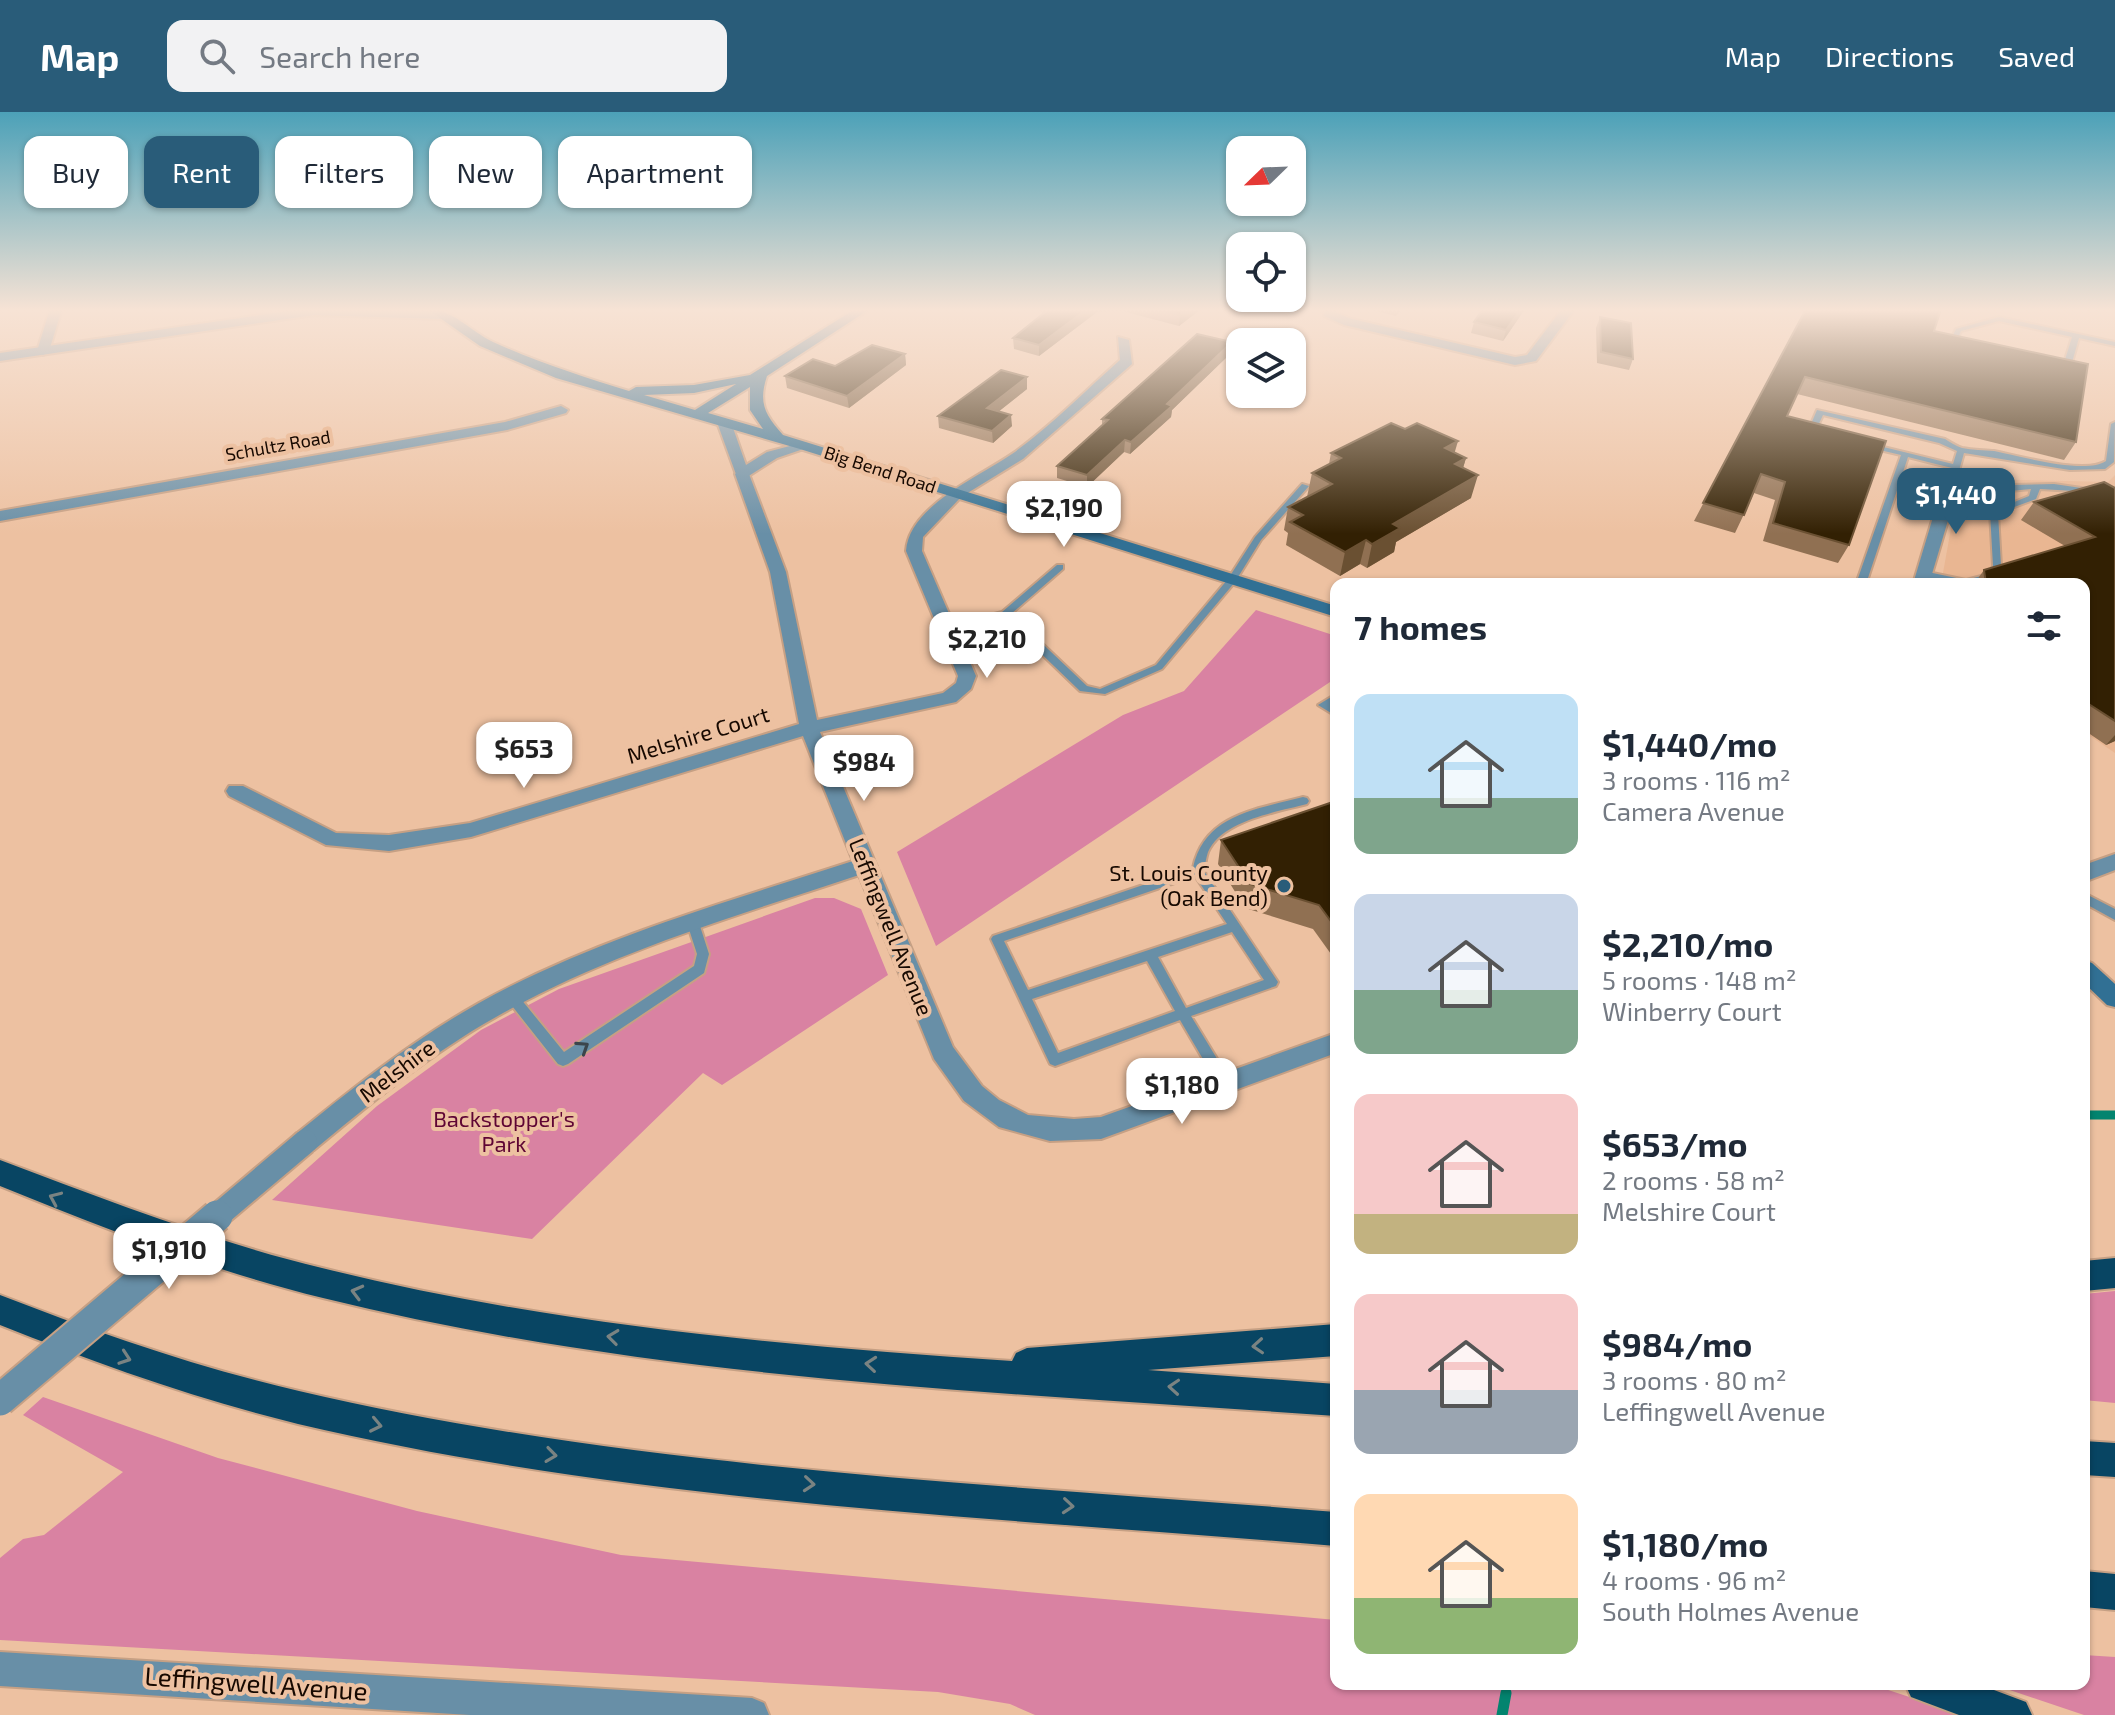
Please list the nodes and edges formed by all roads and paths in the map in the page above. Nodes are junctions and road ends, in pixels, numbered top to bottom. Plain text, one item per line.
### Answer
1 (592, 384) edge
2 (717, 384) edge
3 (745, 384) edge
4 (757, 384) edge
5 (1101, 384) edge
6 (614, 392) junction
7 (561, 410) dead end
8 (696, 415) junction
9 (2115, 424) edge
10 (725, 425) junction
11 (1825, 434) edge
12 (779, 439) junction
13 (1865, 444) edge
14 (805, 446) junction
15 (1961, 450) junction
16 (1905, 454) junction
17 (1954, 472) junction
18 (742, 474) junction
19 (1305, 486) dead end
20 (2036, 487) junction
21 (956, 494) junction
22 (1947, 494) junction
23 (2115, 500) edge
24 (0, 516) edge
25 (1060, 567) dead end
26 (1863, 578) edge
27 (1922, 578) edge
28 (1985, 578) edge
29 (1232, 580) junction
30 (1330, 610) edge
31 (1005, 614) junction
32 (948, 629) junction
33 (809, 728) junction
34 (236, 791) dead end
35 (1303, 801) dead end
36 (2115, 862) edge
37 (866, 865) junction
38 (1198, 871) junction
39 (2090, 872) edge
40 (2090, 900) edge
41 (2115, 915) edge
42 (693, 923) junction
43 (1235, 926) junction
44 (1150, 955) junction
45 (2090, 972) edge
46 (2090, 974) edge
47 (2115, 987) edge
48 (1024, 996) junction
49 (511, 997) junction
50 (2115, 998) edge
51 (1183, 1014) junction
52 (1330, 1045) edge
53 (1225, 1084) junction
54 (0, 1173) edge
55 (2115, 1273) edge
56 (2090, 1275) edge
57 (0, 1310) edge
58 (1330, 1340) edge
59 (949, 1370) junction
60 (0, 1400) edge
61 (1330, 1400) edge
62 (2090, 1458) edge
63 (2115, 1460) edge
64 (1330, 1528) edge
65 (2090, 1590) edge
66 (2115, 1592) edge
67 (0, 1669) edge
68 (1941, 1690) edge
69 (752, 1715) edge
70 (2013, 1715) edge

1 - 6 main road, Big Bend Road
2 - 6 main road
3 - 8 main road
4 - 12 main road
5 - 21 street
6 - 8 main road, Big Bend Road
7 - 24 street, Schultz Road
8 - 10 main road, Big Bend Road
9 - 15 lane
10 - 12 main road, Big Bend Road
10 - 18 street, Leffingwell Avenue
11 - 15 lane
12 - 14 main road, Big Bend Road
13 - 16 lane
14 - 18 street
14 - 21 main road, Big Bend Road
15 - 17 lane
16 - 17 lane
16 - 26 lane
17 - 22 street
18 - 33 street, Leffingwell Avenue
19 - 29 lane
20 - 22 lane
20 - 23 lane
20 - 28 lane
21 - 29 main road, Big Bend Road
21 - 32 street
22 - 27 street
25 - 31 lane
29 - 30 main road, Big Bend Road
29 - 31 lane
31 - 32 lane
32 - 33 street, Melshire Court
33 - 34 street, Melshire Court
33 - 37 street, Leffingwell Avenue
35 - 38 lane
36 - 39 street
37 - 42 street, Melshire
37 - 53 street, Leffingwell Avenue
38 - 43 lane
38 - 48 lane
40 - 41 lane
42 - 49 street, Melshire
49 -> 42 lane
43 - 44 lane
43 - 51 lane
44 - 48 lane
44 - 51 lane
45 - 47 main road
46 - 50 main road
48 - 51 lane
49 - 60 street, Melshire, bridge
51 - 53 lane
52 - 53 street
59 -> 54 highway
55 - 56 highway
57 -> 64 highway
58 -> 59 highway
61 -> 59 highway
62 - 63 highway
65 - 66 highway
67 - 69 street, Leffingwell Avenue
68 - 70 highway

